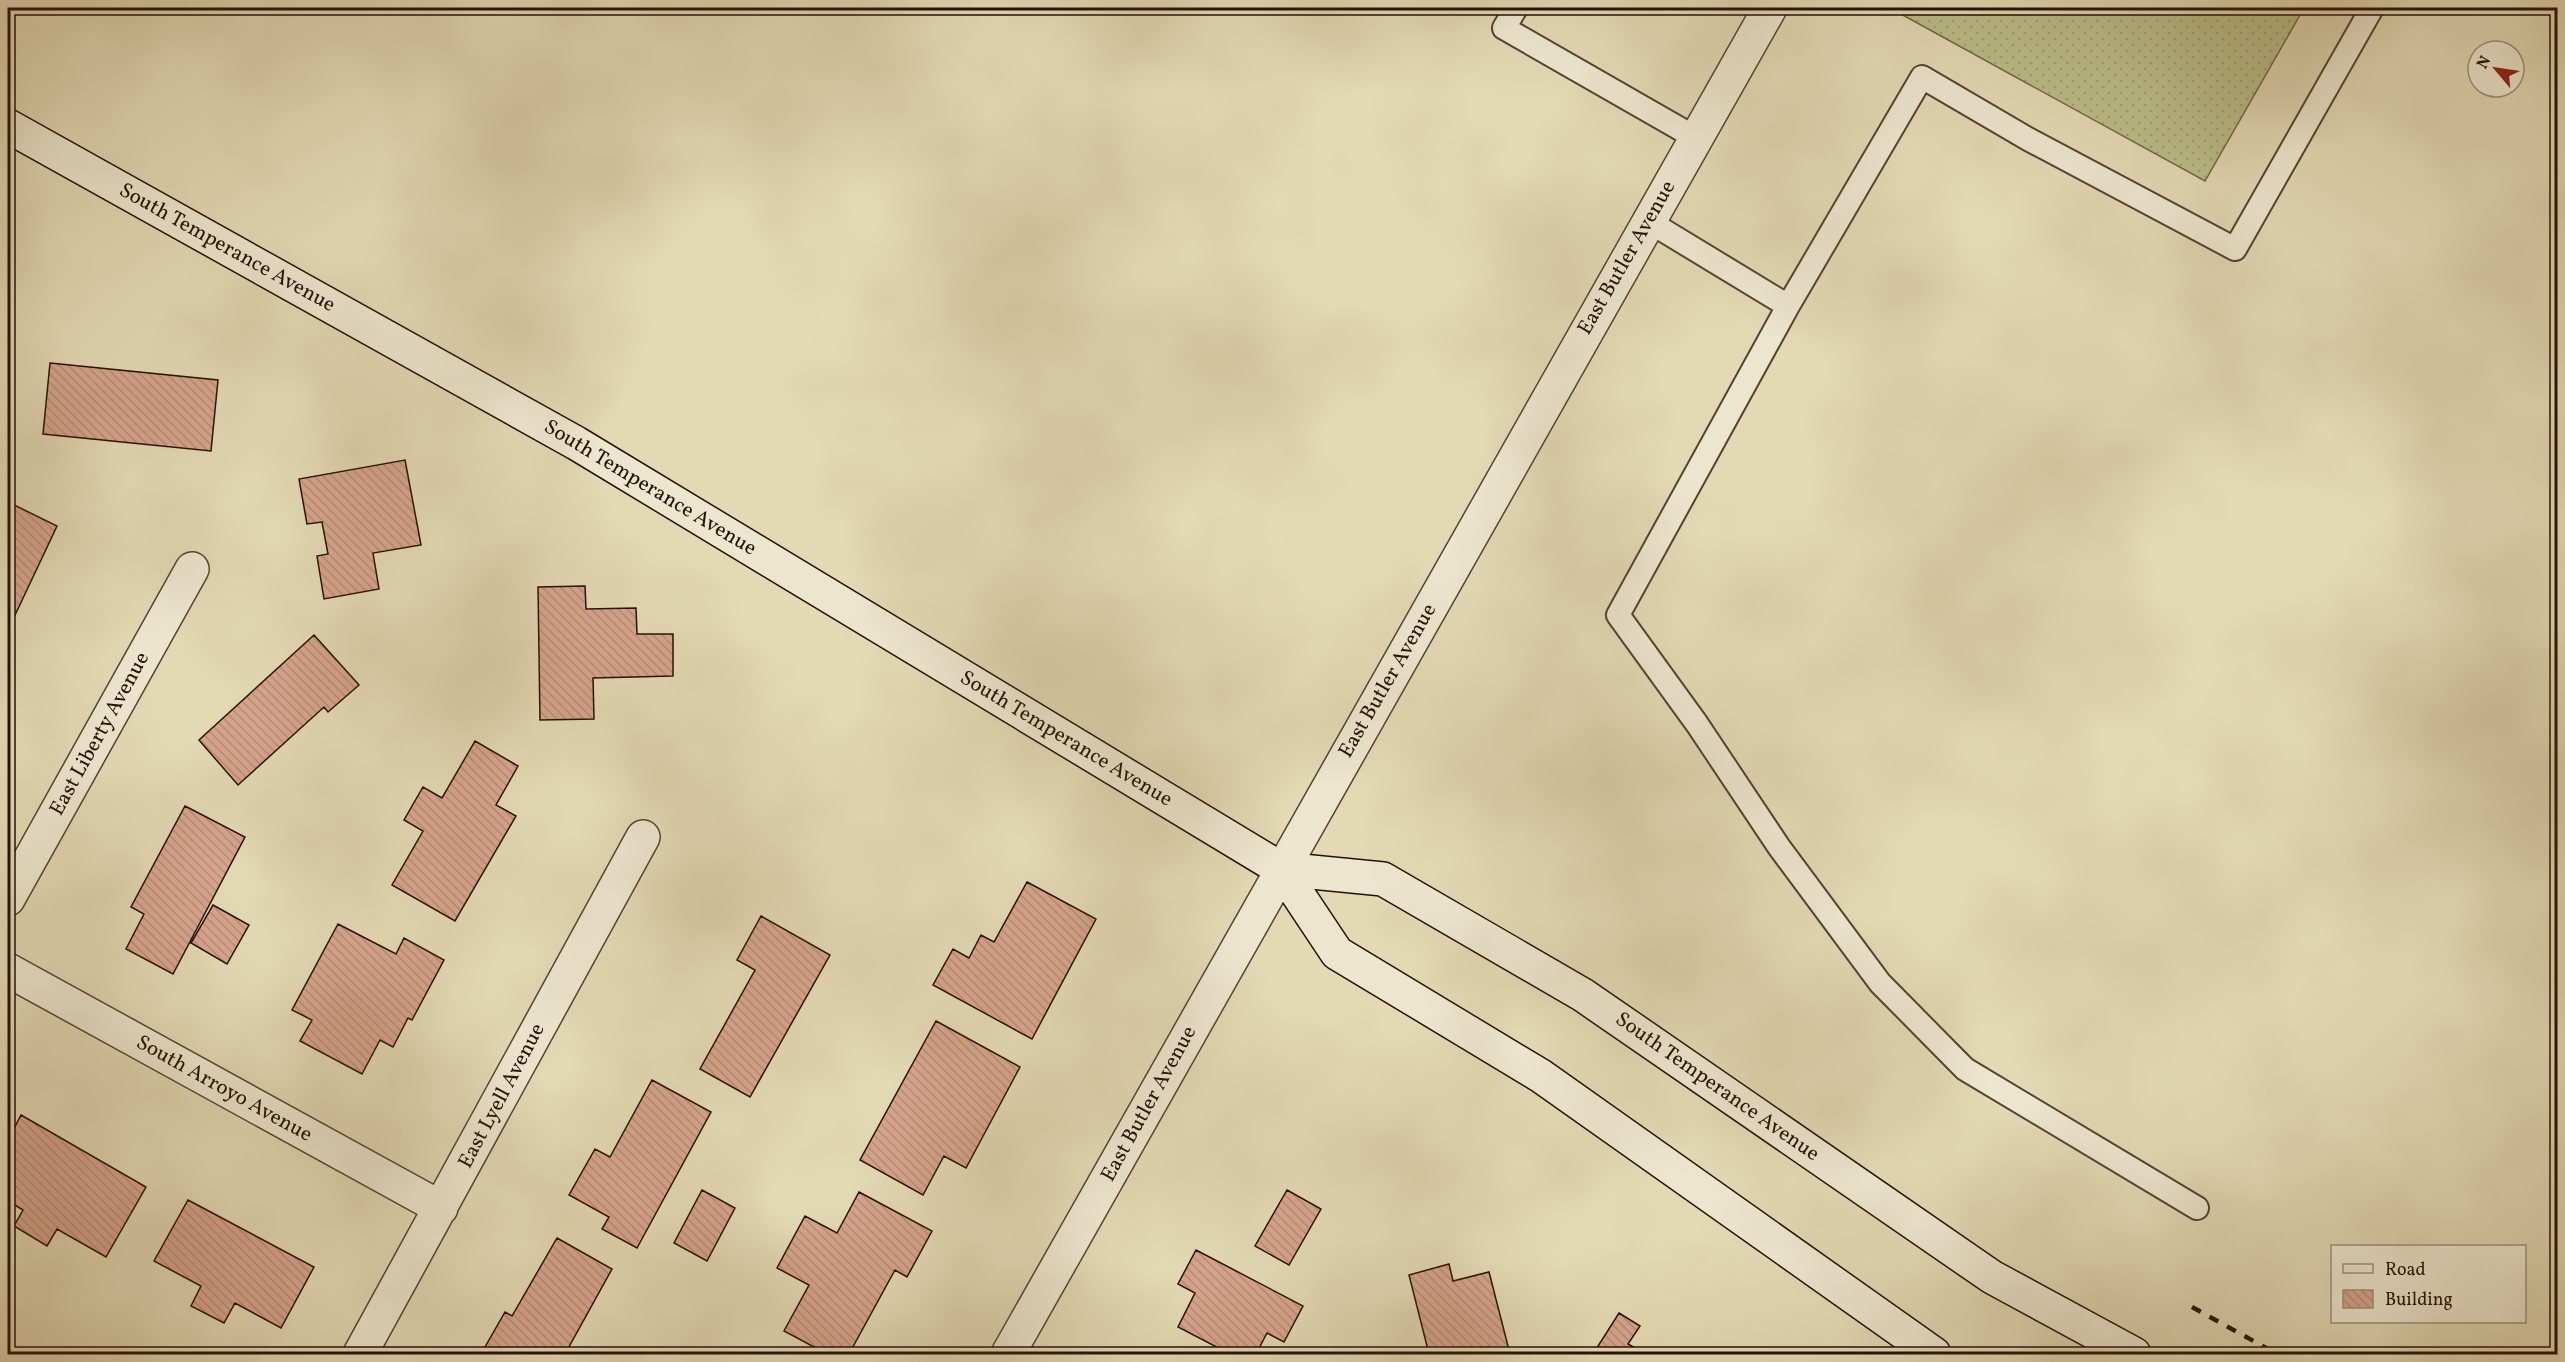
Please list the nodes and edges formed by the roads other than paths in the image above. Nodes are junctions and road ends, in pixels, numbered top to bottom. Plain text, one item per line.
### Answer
1 (1516, 8) edge
2 (1770, 8) edge
3 (2372, 8) edge
4 (8, 126) edge
5 (1696, 138) junction
6 (1648, 221) junction
7 (1788, 306) junction
8 (192, 569) dead end
9 (643, 837) dead end
10 (1281, 869) junction
11 (8, 899) edge
12 (8, 970) edge
13 (441, 1208) junction
14 (2197, 1208) dead end
15 (360, 1354) edge
16 (1008, 1354) edge
17 (1934, 1354) edge
18 (2133, 1354) edge

1 - 5 lane
2 - 5 main road, East Butler Avenue
3 - 7 lane
4 - 10 main road, South Temperance Avenue
5 - 6 main road, East Butler Avenue
6 - 7 lane
6 - 10 main road, East Butler Avenue
7 - 14 lane
8 - 11 main road, East Liberty Avenue
9 - 13 main road, East Lyell Avenue
10 - 16 main road, East Butler Avenue
10 - 17 main road, South Temperance Avenue
10 - 18 main road, South Temperance Avenue
12 - 13 main road, South Arroyo Avenue
13 - 15 main road, East Lyell Avenue

